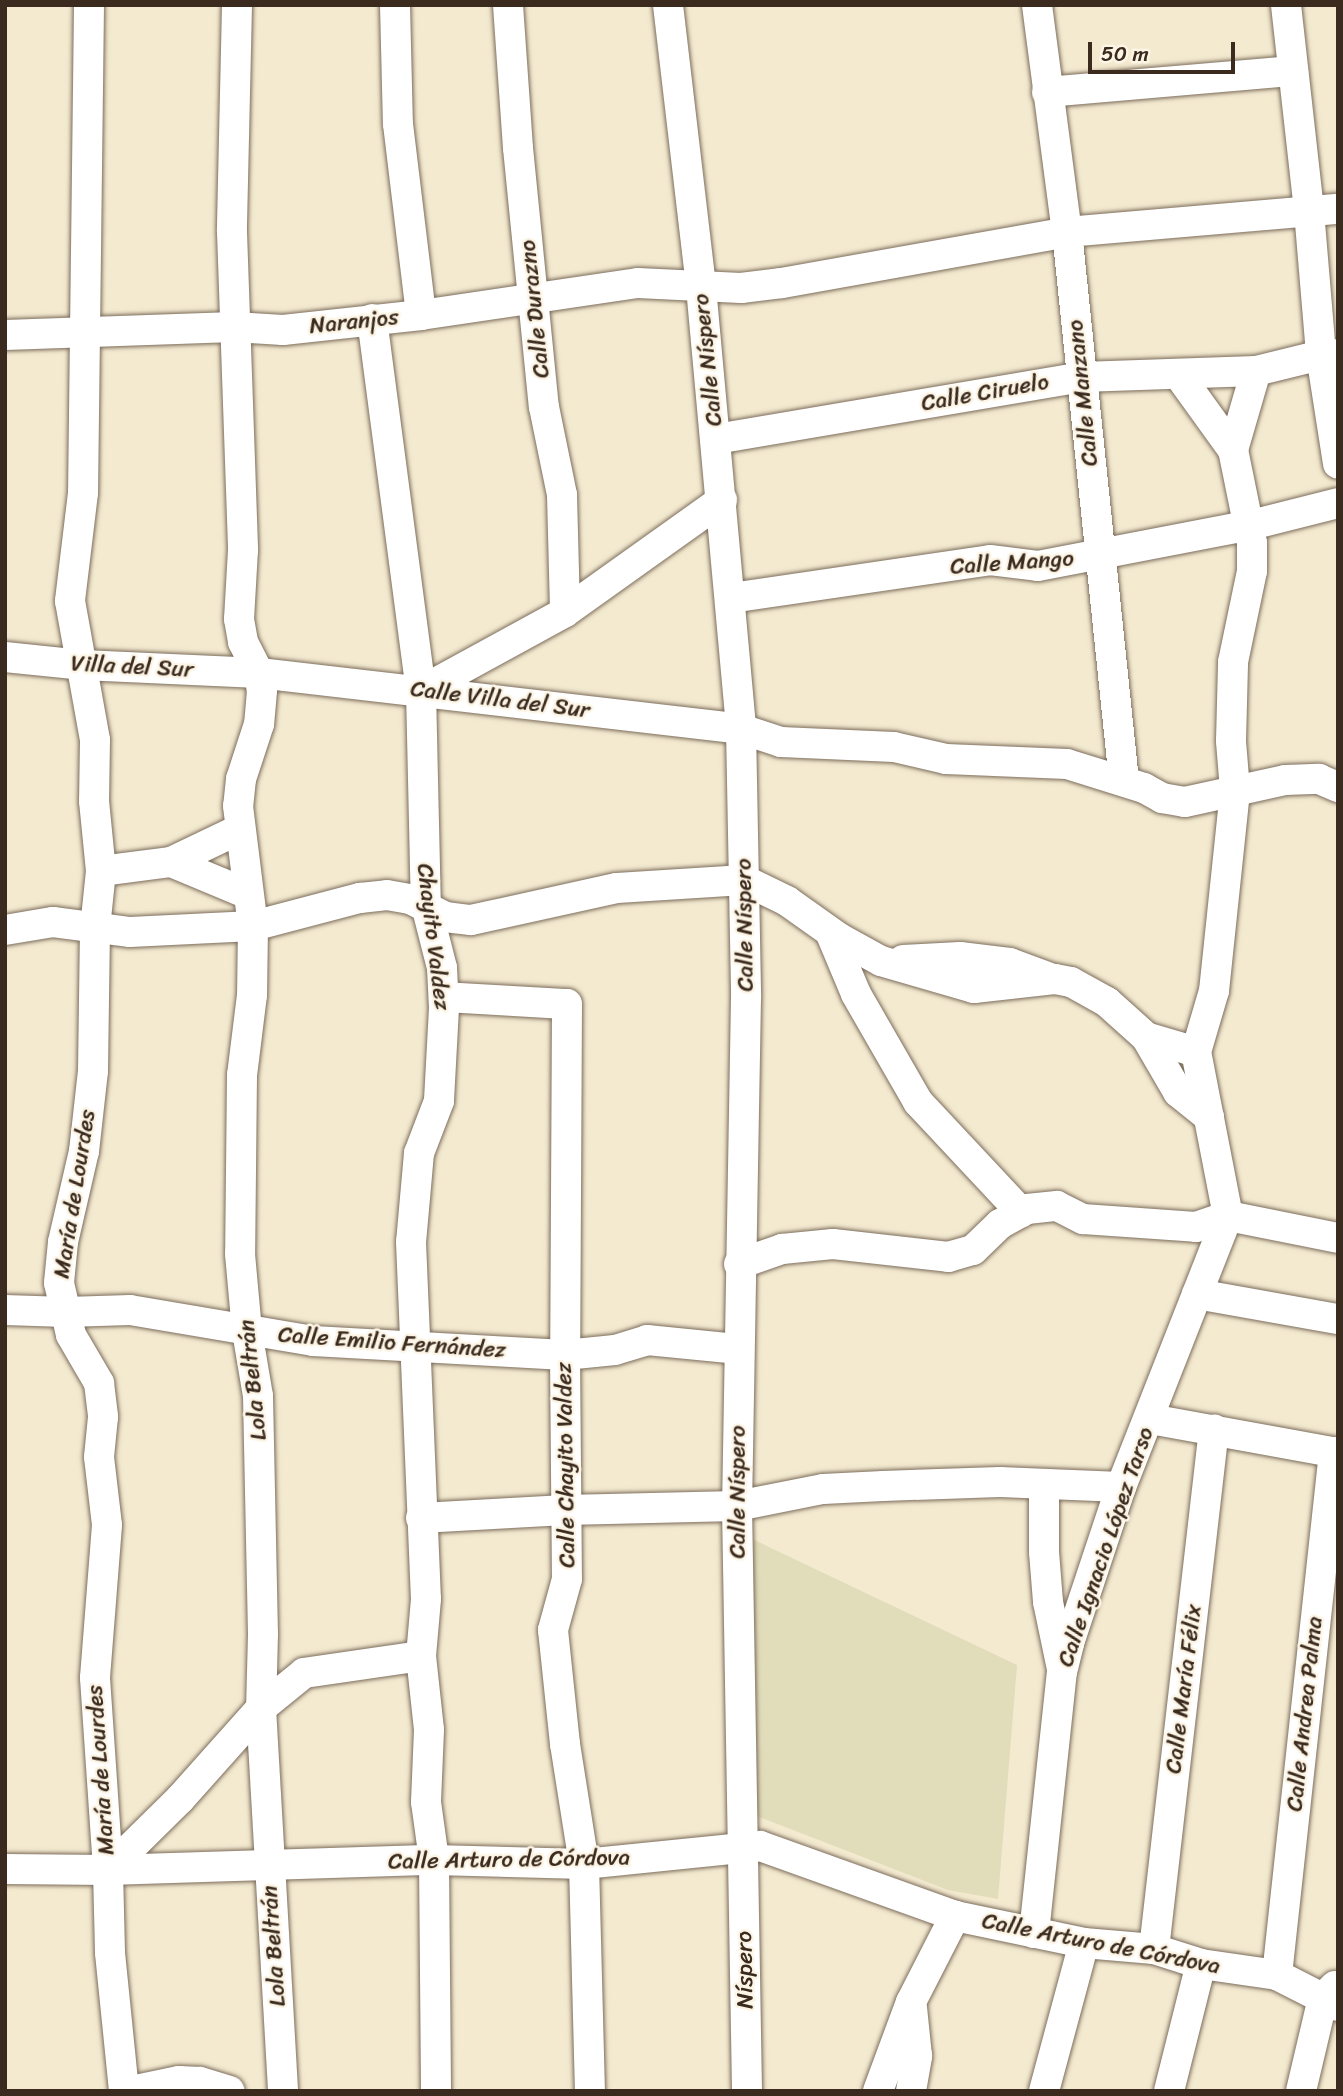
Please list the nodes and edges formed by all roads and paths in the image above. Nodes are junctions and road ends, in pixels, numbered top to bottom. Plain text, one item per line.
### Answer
1 (89, 5) edge
2 (237, 5) edge
3 (395, 5) edge
4 (508, 5) edge
5 (668, 5) edge
6 (1037, 5) edge
7 (1286, 5) edge
8 (1293, 71) junction
9 (1046, 92) junction
10 (1323, 210) edge
11 (1067, 232) junction
12 (701, 288) junction
13 (535, 298) junction
14 (421, 315) junction
15 (373, 319) junction
16 (234, 327) junction
17 (86, 331) junction
18 (5, 335) edge
19 (1329, 354) edge
20 (1256, 371) junction
21 (1179, 375) junction
22 (1081, 377) junction
23 (716, 439) junction
24 (1233, 450) junction
25 (1338, 464) edge
26 (722, 500) junction
27 (1338, 503) edge
28 (1251, 525) junction
29 (1101, 555) junction
30 (730, 598) junction
31 (565, 612) junction
32 (5, 657) edge
33 (82, 665) junction
34 (259, 673) junction
35 (421, 691) junction
36 (741, 729) junction
37 (1124, 781) junction
38 (1338, 787) edge
39 (1235, 790) junction
40 (240, 828) junction
41 (171, 862) junction
42 (101, 871) junction
43 (744, 880) junction
44 (248, 894) junction
45 (426, 905) junction
46 (253, 926) junction
47 (95, 928) junction
48 (5, 930) edge
49 (830, 932) junction
50 (444, 998) junction
51 (1146, 1037) junction
52 (1196, 1052) junction
53 (1209, 1117) junction
54 (1021, 1212) junction
55 (1228, 1216) junction
56 (1338, 1238) edge
57 (739, 1264) junction
58 (1197, 1294) junction
59 (5, 1310) edge
60 (66, 1312) junction
61 (1338, 1319) edge
62 (247, 1331) junction
63 (416, 1347) junction
64 (737, 1349) junction
65 (565, 1355) junction
66 (1150, 1419) junction
67 (1213, 1429) junction
68 (1336, 1452) edge
69 (1044, 1486) junction
70 (1121, 1487) junction
71 (737, 1506) junction
72 (565, 1510) junction
73 (421, 1518) junction
74 (421, 1656) junction
75 (1062, 1672) junction
76 (261, 1708) junction
77 (743, 1849) junction
78 (434, 1860) junction
79 (584, 1864) junction
80 (269, 1866) junction
81 (5, 1869) edge
82 (108, 1870) junction
83 (955, 1916) junction
84 (1034, 1933) junction
85 (1084, 1943) junction
86 (1154, 1949) junction
87 (1201, 1964) junction
88 (1276, 1975) junction
89 (1333, 1996) edge
90 (911, 2002) junction
91 (124, 2091) edge
92 (131, 2091) edge
93 (230, 2091) edge
94 (283, 2091) edge
95 (436, 2091) edge
96 (590, 2091) edge
97 (747, 2091) edge
98 (878, 2091) edge
99 (911, 2091) edge
100 (1044, 2091) edge
101 (1169, 2091) edge
102 (1301, 2091) edge

1 - 17 street, María de Lourdes
2 - 16 street
3 - 14 street
4 - 13 street, Calle Durazno
5 - 12 street, Calle Níspero
6 - 9 street, Calle Manzano
7 - 8 street
8 - 9 street
8 - 10 street
9 - 11 street, Calle Manzano
10 - 11 street, Naranjos
10 - 19 street
11 - 12 street, Naranjos
11 - 22 street, Calle Manzano
12 - 13 street, Naranjos
12 - 23 street, Calle Níspero
13 - 14 street, Naranjos
13 - 31 street, Calle Durazno
14 - 15 street, Naranjos
15 - 16 street, Naranjos
15 - 35 street, Chayito Valdez
16 - 17 street, Naranjos
16 - 34 street
17 - 18 street, Naranjos
17 - 33 street, María de Lourdes
19 - 20 street, Calle Ciruelo
19 - 25 street
20 - 21 street, Calle Ciruelo
20 - 24 street
21 - 22 street, Calle Ciruelo
21 - 24 street
22 - 23 street, Calle Ciruelo
22 - 29 street, Calle Manzano
23 - 26 street, Calle Níspero
24 - 28 street
26 - 30 street, Calle Níspero
26 - 31 street
27 - 28 street, Calle Mango
28 - 29 street, Calle Mango
28 - 39 street
29 - 30 street, Calle Mango
29 - 37 street, Calle Manzano
30 - 36 street, Calle Níspero
31 - 35 street
32 - 33 street, Villa del Sur
33 - 34 street, Villa del Sur
33 - 42 street, María de Lourdes
34 - 35 street, Calle Villa del Sur
34 - 40 street, Lola Beltrán
35 - 36 street, Calle Villa del Sur
35 - 45 street, Chayito Valdez
36 - 37 street, Calle Villa del Sur
36 - 43 street, Calle Níspero
37 - 39 street, Calle Villa del Sur
38 - 39 street, Calle Villa del Sur
39 - 52 street
40 - 41 street
40 - 44 street, Lola Beltrán
41 - 42 street
41 - 44 street
42 - 47 street, María de Lourdes
43 - 45 street
43 - 49 street
43 - 57 street, Calle Níspero
44 - 46 street, Lola Beltrán
45 - 46 street
45 - 50 street, Chayito Valdez
46 - 47 street
46 - 62 street, Lola Beltrán
47 - 48 street
47 - 60 street, María de Lourdes
49 - 51 street
49 - 54 street
50 - 63 street, Chayito Valdez
50 - 65 street, Calle Chayito Valdez
51 - 52 street
51 - 53 street
52 - 53 street
53 - 55 street
54 - 55 street
54 - 57 street
55 - 56 street
55 - 58 street, Calle Ignacio López Tarso
57 - 64 street, Calle Níspero
58 - 61 street
58 - 66 street, Calle Ignacio López Tarso
59 - 60 street, Calle Emilio Fernández
60 - 62 street, Calle Emilio Fernández
60 - 82 street, María de Lourdes
62 - 63 street, Calle Emilio Fernández
62 - 76 street, Lola Beltrán
63 - 65 street, Calle Emilio Fernández
63 - 73 street
64 - 65 street, Calle Emilio Fernández
64 - 71 street, Calle Níspero
65 - 72 street, Calle Chayito Valdez
66 - 67 street
66 - 70 street, Calle Ignacio López Tarso
67 - 68 street
67 - 86 street, Calle María Félix
68 - 88 street, Calle Andrea Palma
69 - 70 street
69 - 71 street
69 - 75 street
70 - 75 street, Calle Ignacio López Tarso
71 - 72 street
71 - 77 street, Calle Níspero
72 - 73 street
72 - 79 street, Calle Chayito Valdez
73 - 74 street
74 - 76 street
74 - 78 street
75 - 84 street, Calle Ignacio López Tarso
76 - 80 street, Lola Beltrán
76 - 82 street
77 - 79 street, Calle Arturo de Córdova
77 - 83 street, Calle Arturo de Córdova
77 - 97 street, Níspero
78 - 79 street, Calle Arturo de Córdova
78 - 80 street, Calle Arturo de Córdova
78 - 95 street
79 - 96 street, Calle Chayito Valdez
80 - 82 street, Calle Arturo de Córdova
80 - 94 street, Lola Beltrán
81 - 82 street, Calle Arturo de Córdova
82 - 91 street, María de Lourdes
83 - 84 street, Calle Arturo de Córdova
83 - 90 street
84 - 85 street, Calle Arturo de Córdova
85 - 86 street, Calle Arturo de Córdova
85 - 100 street
86 - 87 street, Calle Arturo de Córdova
87 - 88 street, Calle Arturo de Córdova
87 - 101 street
88 - 89 street, Calle Arturo de Córdova
89 - 102 street
90 - 98 street
90 - 99 street
92 - 93 street

